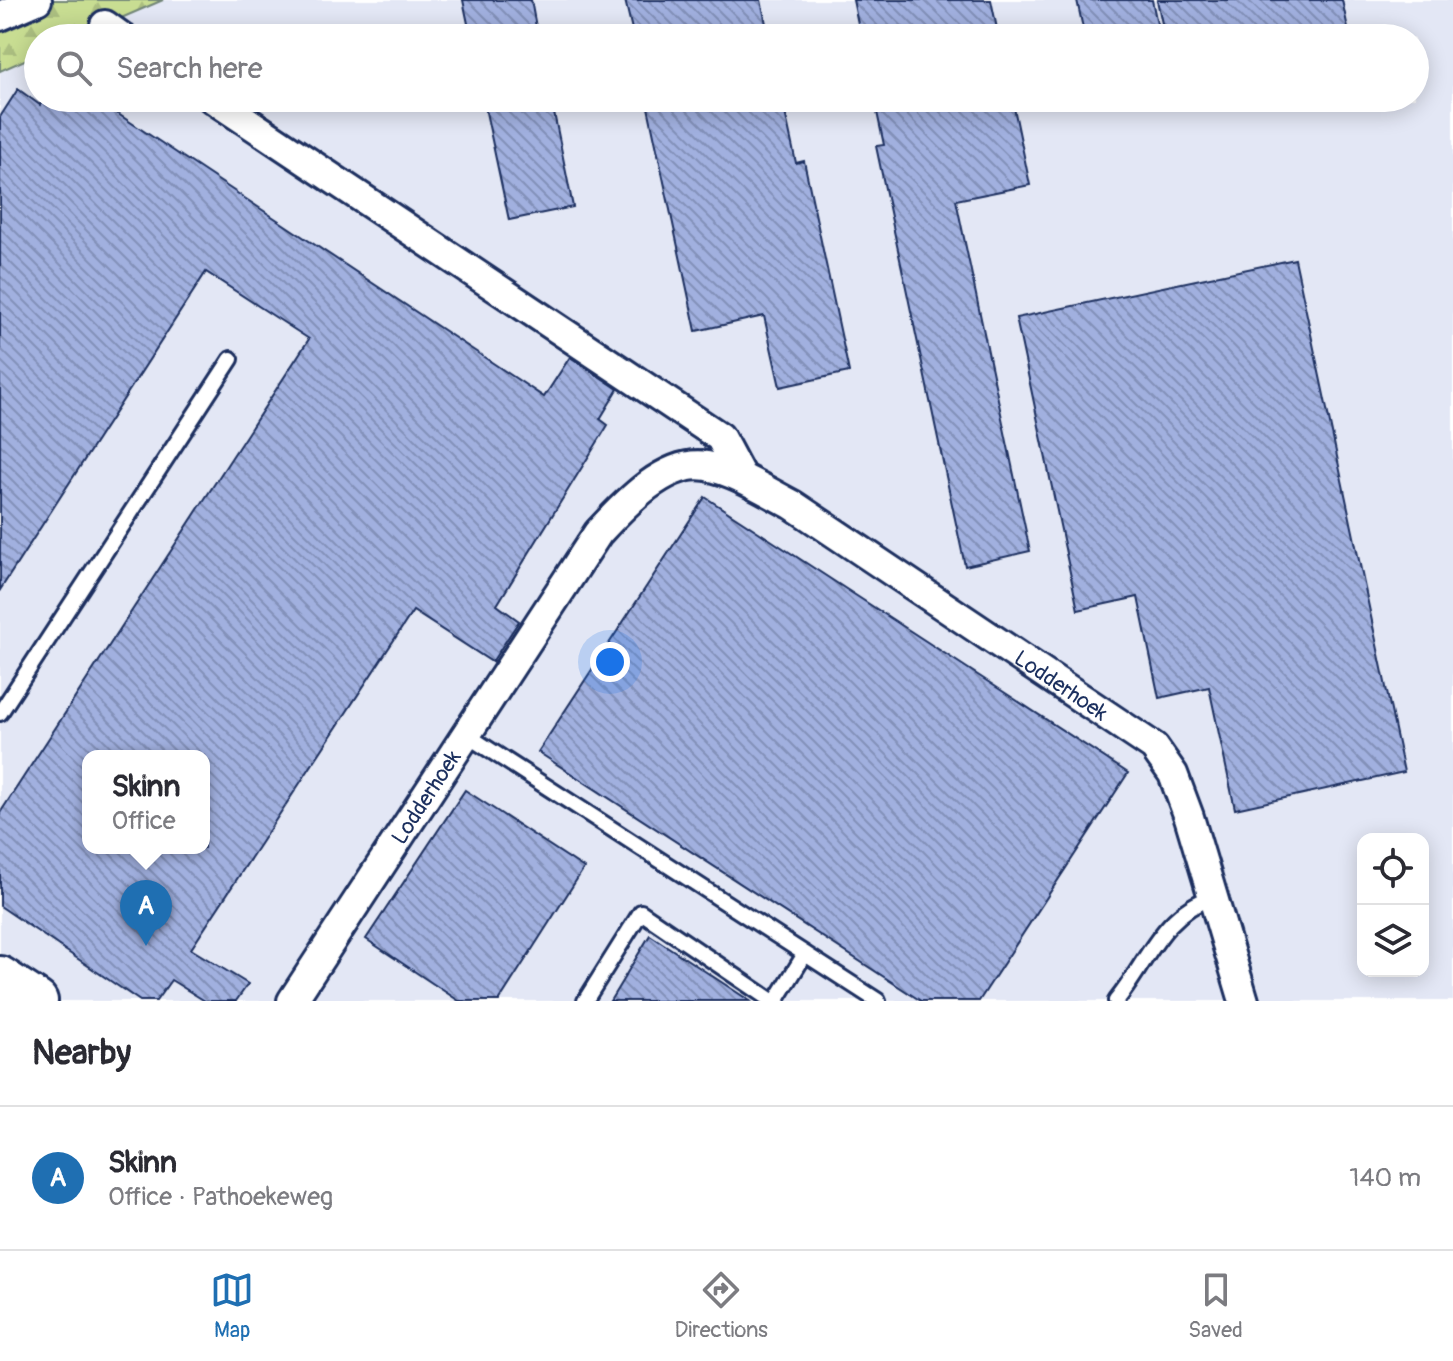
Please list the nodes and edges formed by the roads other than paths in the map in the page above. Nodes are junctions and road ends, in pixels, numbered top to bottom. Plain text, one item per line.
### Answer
1 (37, 0) edge
2 (0, 16) edge
3 (233, 112) edge
4 (231, 359) dead end
5 (742, 478) junction
6 (0, 713) edge
7 (465, 734) junction
8 (1213, 897) junction
9 (805, 954) junction
10 (0, 977) edge
11 (37, 1001) edge
12 (292, 1001) edge
13 (585, 1001) edge
14 (774, 1001) edge
15 (878, 1001) edge
16 (1116, 1001) edge
17 (1244, 1001) edge

1 - 2 street
3 - 5 street
4 - 6 lane
5 - 7 street, Lodderhoek
5 - 8 street, Lodderhoek
7 - 9 lane
7 - 12 street, Lodderhoek
8 - 16 lane
8 - 17 street, Lodderhoek
9 - 14 lane
9 - 15 lane
10 - 11 main road
13 - 14 lane

